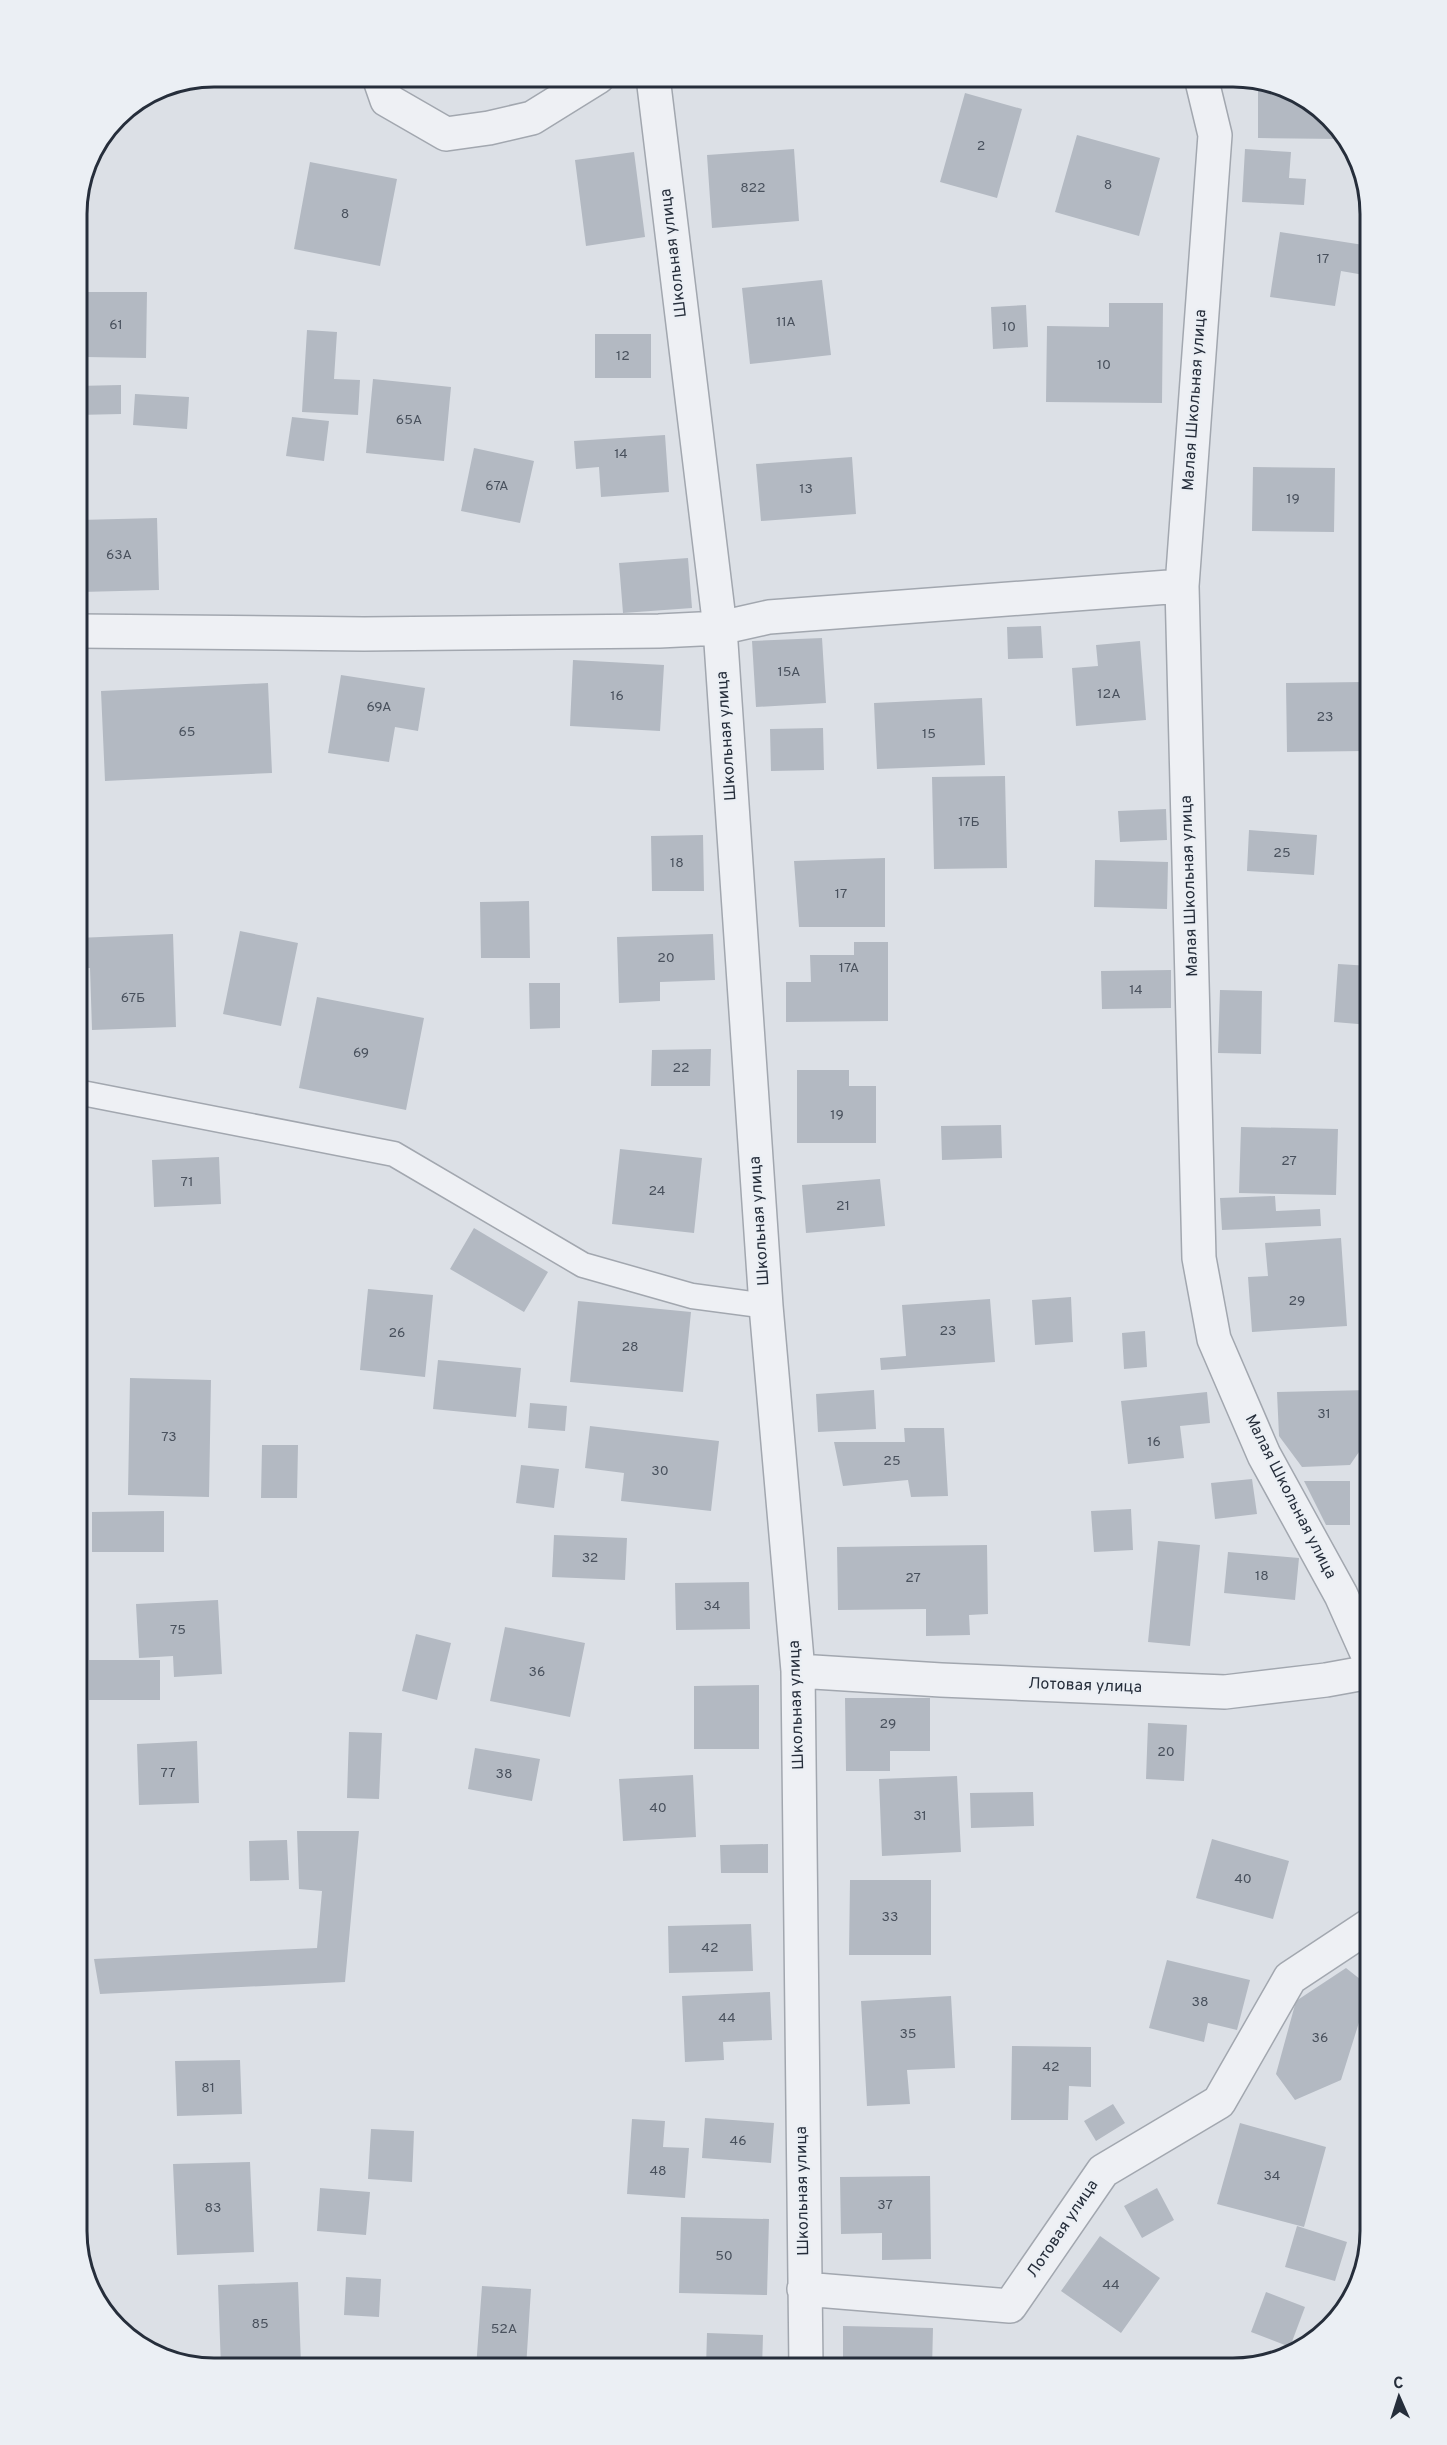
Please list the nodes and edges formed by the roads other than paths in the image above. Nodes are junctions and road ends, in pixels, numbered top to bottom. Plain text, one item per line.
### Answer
1 (383, 87) edge
2 (582, 87) edge
3 (654, 87) edge
4 (1203, 87) edge
5 (1182, 586) junction
6 (720, 628) junction
7 (87, 631) edge
8 (87, 1094) edge
9 (766, 1306) junction
10 (1360, 1636) edge
11 (798, 1671) junction
12 (1360, 1674) edge
13 (1360, 1932) edge
14 (804, 2289) junction
15 (806, 2358) edge

1 - 2 street
3 - 6 street, Школьная улица
4 - 5 street, Малая Школьная улица
5 - 6 street
5 - 10 street, Малая Школьная улица
6 - 7 street
6 - 9 street, Школьная улица
8 - 9 lane
9 - 11 street, Школьная улица
11 - 12 street, Лотовая улица
11 - 14 street, Школьная улица
13 - 14 street, Лотовая улица
14 - 15 street, Школьная улица

